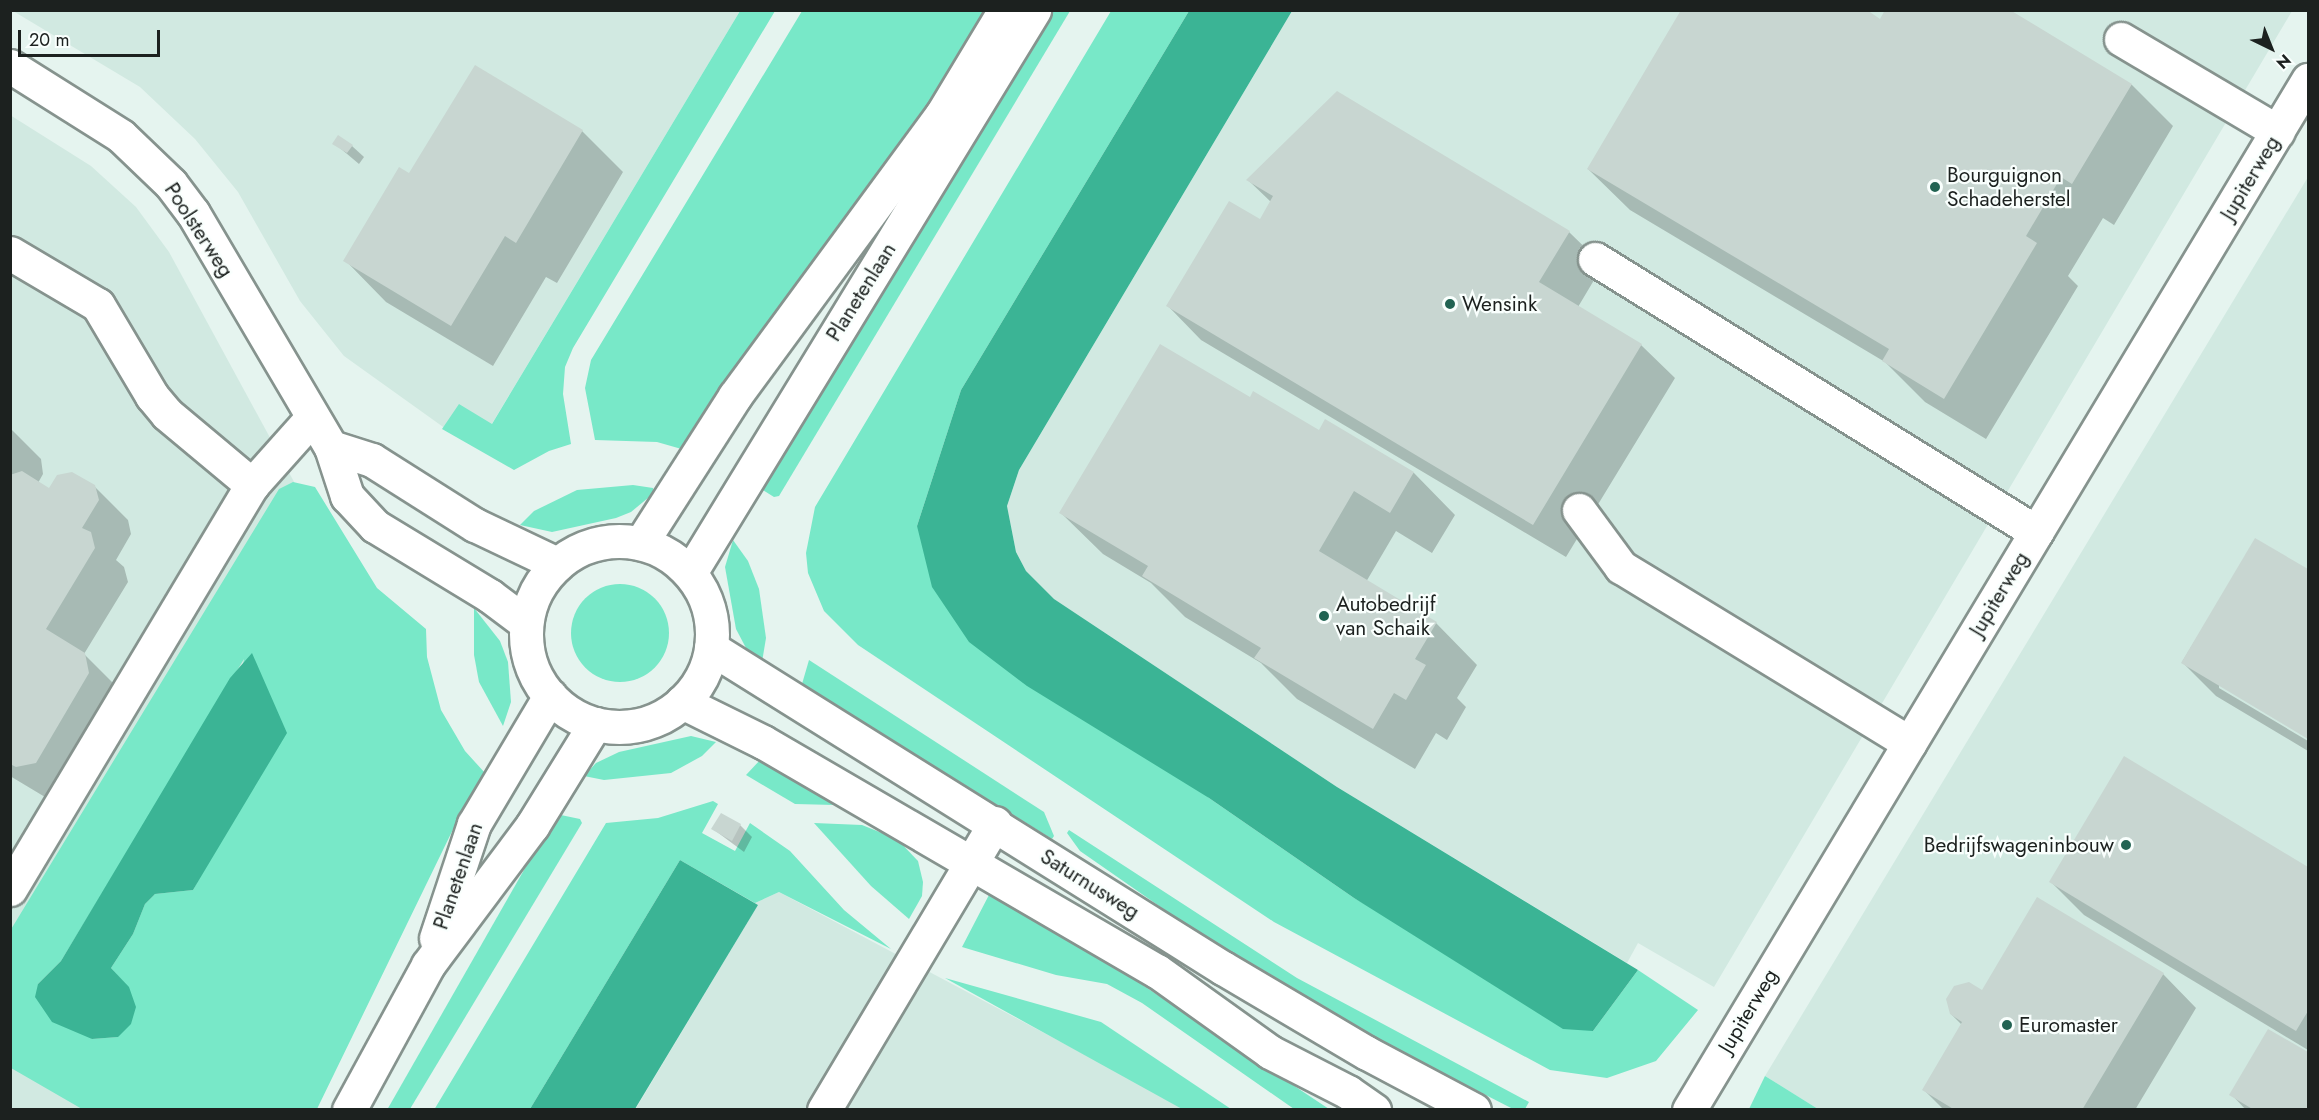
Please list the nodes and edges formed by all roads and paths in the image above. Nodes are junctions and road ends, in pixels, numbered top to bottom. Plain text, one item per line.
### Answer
1 (1005, 10) edge
2 (1034, 10) edge
3 (2121, 39) dead end
4 (10, 66) edge
5 (2308, 80) edge
6 (2278, 132) junction
7 (10, 253) edge
8 (1595, 259) dead end
9 (312, 418) junction
10 (331, 447) junction
11 (252, 485) junction
12 (1579, 510) dead end
13 (2036, 532) junction
14 (641, 543) junction
15 (556, 564) junction
16 (690, 573) junction
17 (526, 623) junction
18 (711, 648) junction
19 (550, 696) junction
20 (682, 702) junction
21 (595, 724) junction
22 (1909, 743) junction
23 (995, 823) junction
24 (970, 865) junction
25 (10, 889) edge
26 (428, 964) junction
27 (349, 1110) edge
28 (824, 1110) edge
29 (1374, 1110) edge
30 (1474, 1110) edge
31 (1689, 1110) edge

1 - 14 main road, Planetenlaan
2 - 16 main road, Planetenlaan
3 - 6 main road
4 - 9 main road, Poolsterweg
5 - 6 main road, Jupiterweg
6 - 13 main road, Jupiterweg
7 - 11 main road
8 - 13 main road
9 - 10 main road, Poolsterweg
9 - 11 main road
10 - 15 main road
10 - 17 main road, Poolsterweg
11 - 25 main road
12 - 22 main road
13 - 22 main road, Jupiterweg
14 - 15 main road
14 - 16 main road
15 - 17 main road
16 - 18 main road
17 - 19 main road
18 - 20 main road
18 - 23 main road, Saturnusweg
19 - 21 main road
19 - 26 main road, Planetenlaan
20 - 21 main road
20 - 24 main road, Saturnusweg
21 - 26 main road, Planetenlaan
22 - 31 main road, Jupiterweg
23 - 24 main road
23 - 30 main road, Saturnusweg
24 - 28 main road
24 - 29 main road, Saturnusweg
26 - 27 main road, Planetenlaan

